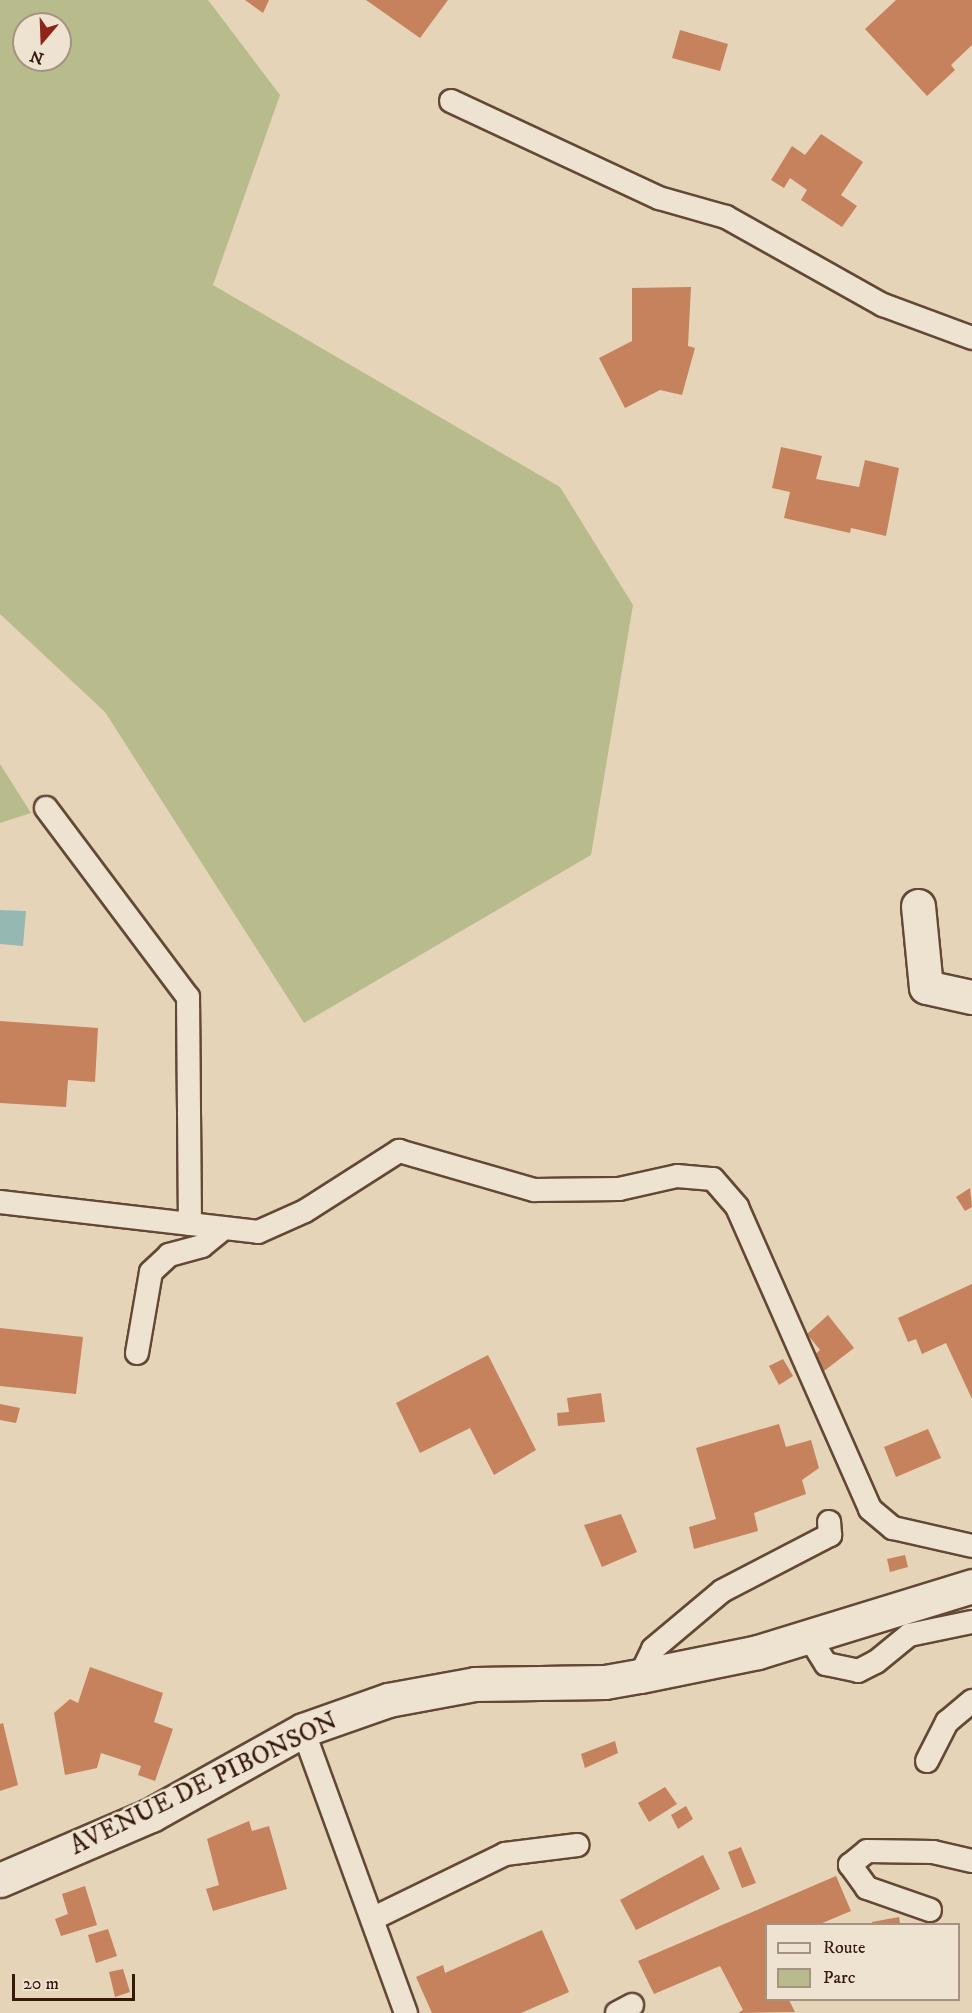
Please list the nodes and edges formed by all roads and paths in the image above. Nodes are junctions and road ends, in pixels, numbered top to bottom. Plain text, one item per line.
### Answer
1 (452, 100) dead end
2 (972, 338) edge
3 (46, 808) dead end
4 (918, 906) dead end
5 (972, 997) edge
6 (0, 1202) edge
7 (190, 1224) junction
8 (224, 1229) junction
9 (136, 1353) dead end
10 (830, 1522) dead end
11 (972, 1546) edge
12 (972, 1586) edge
13 (972, 1622) edge
14 (809, 1637) junction
15 (640, 1676) junction
16 (972, 1701) edge
17 (303, 1730) junction
18 (927, 1761) dead end
19 (577, 1845) dead end
20 (972, 1860) edge
21 (0, 1880) edge
22 (930, 1910) dead end
23 (372, 1919) junction
24 (406, 2013) edge

1 - 2 lane
3 - 7 lane
4 - 5 street
6 - 7 lane
7 - 8 lane
8 - 9 lane
8 - 11 lane
10 - 15 lane
12 - 14 street, AVENUE DE PIBONSON
13 - 14 lane
14 - 15 street, AVENUE DE PIBONSON
15 - 17 street, AVENUE DE PIBONSON
16 - 18 lane
17 - 21 street, AVENUE DE PIBONSON
17 - 23 lane
19 - 23 lane
20 - 22 lane
23 - 24 lane

